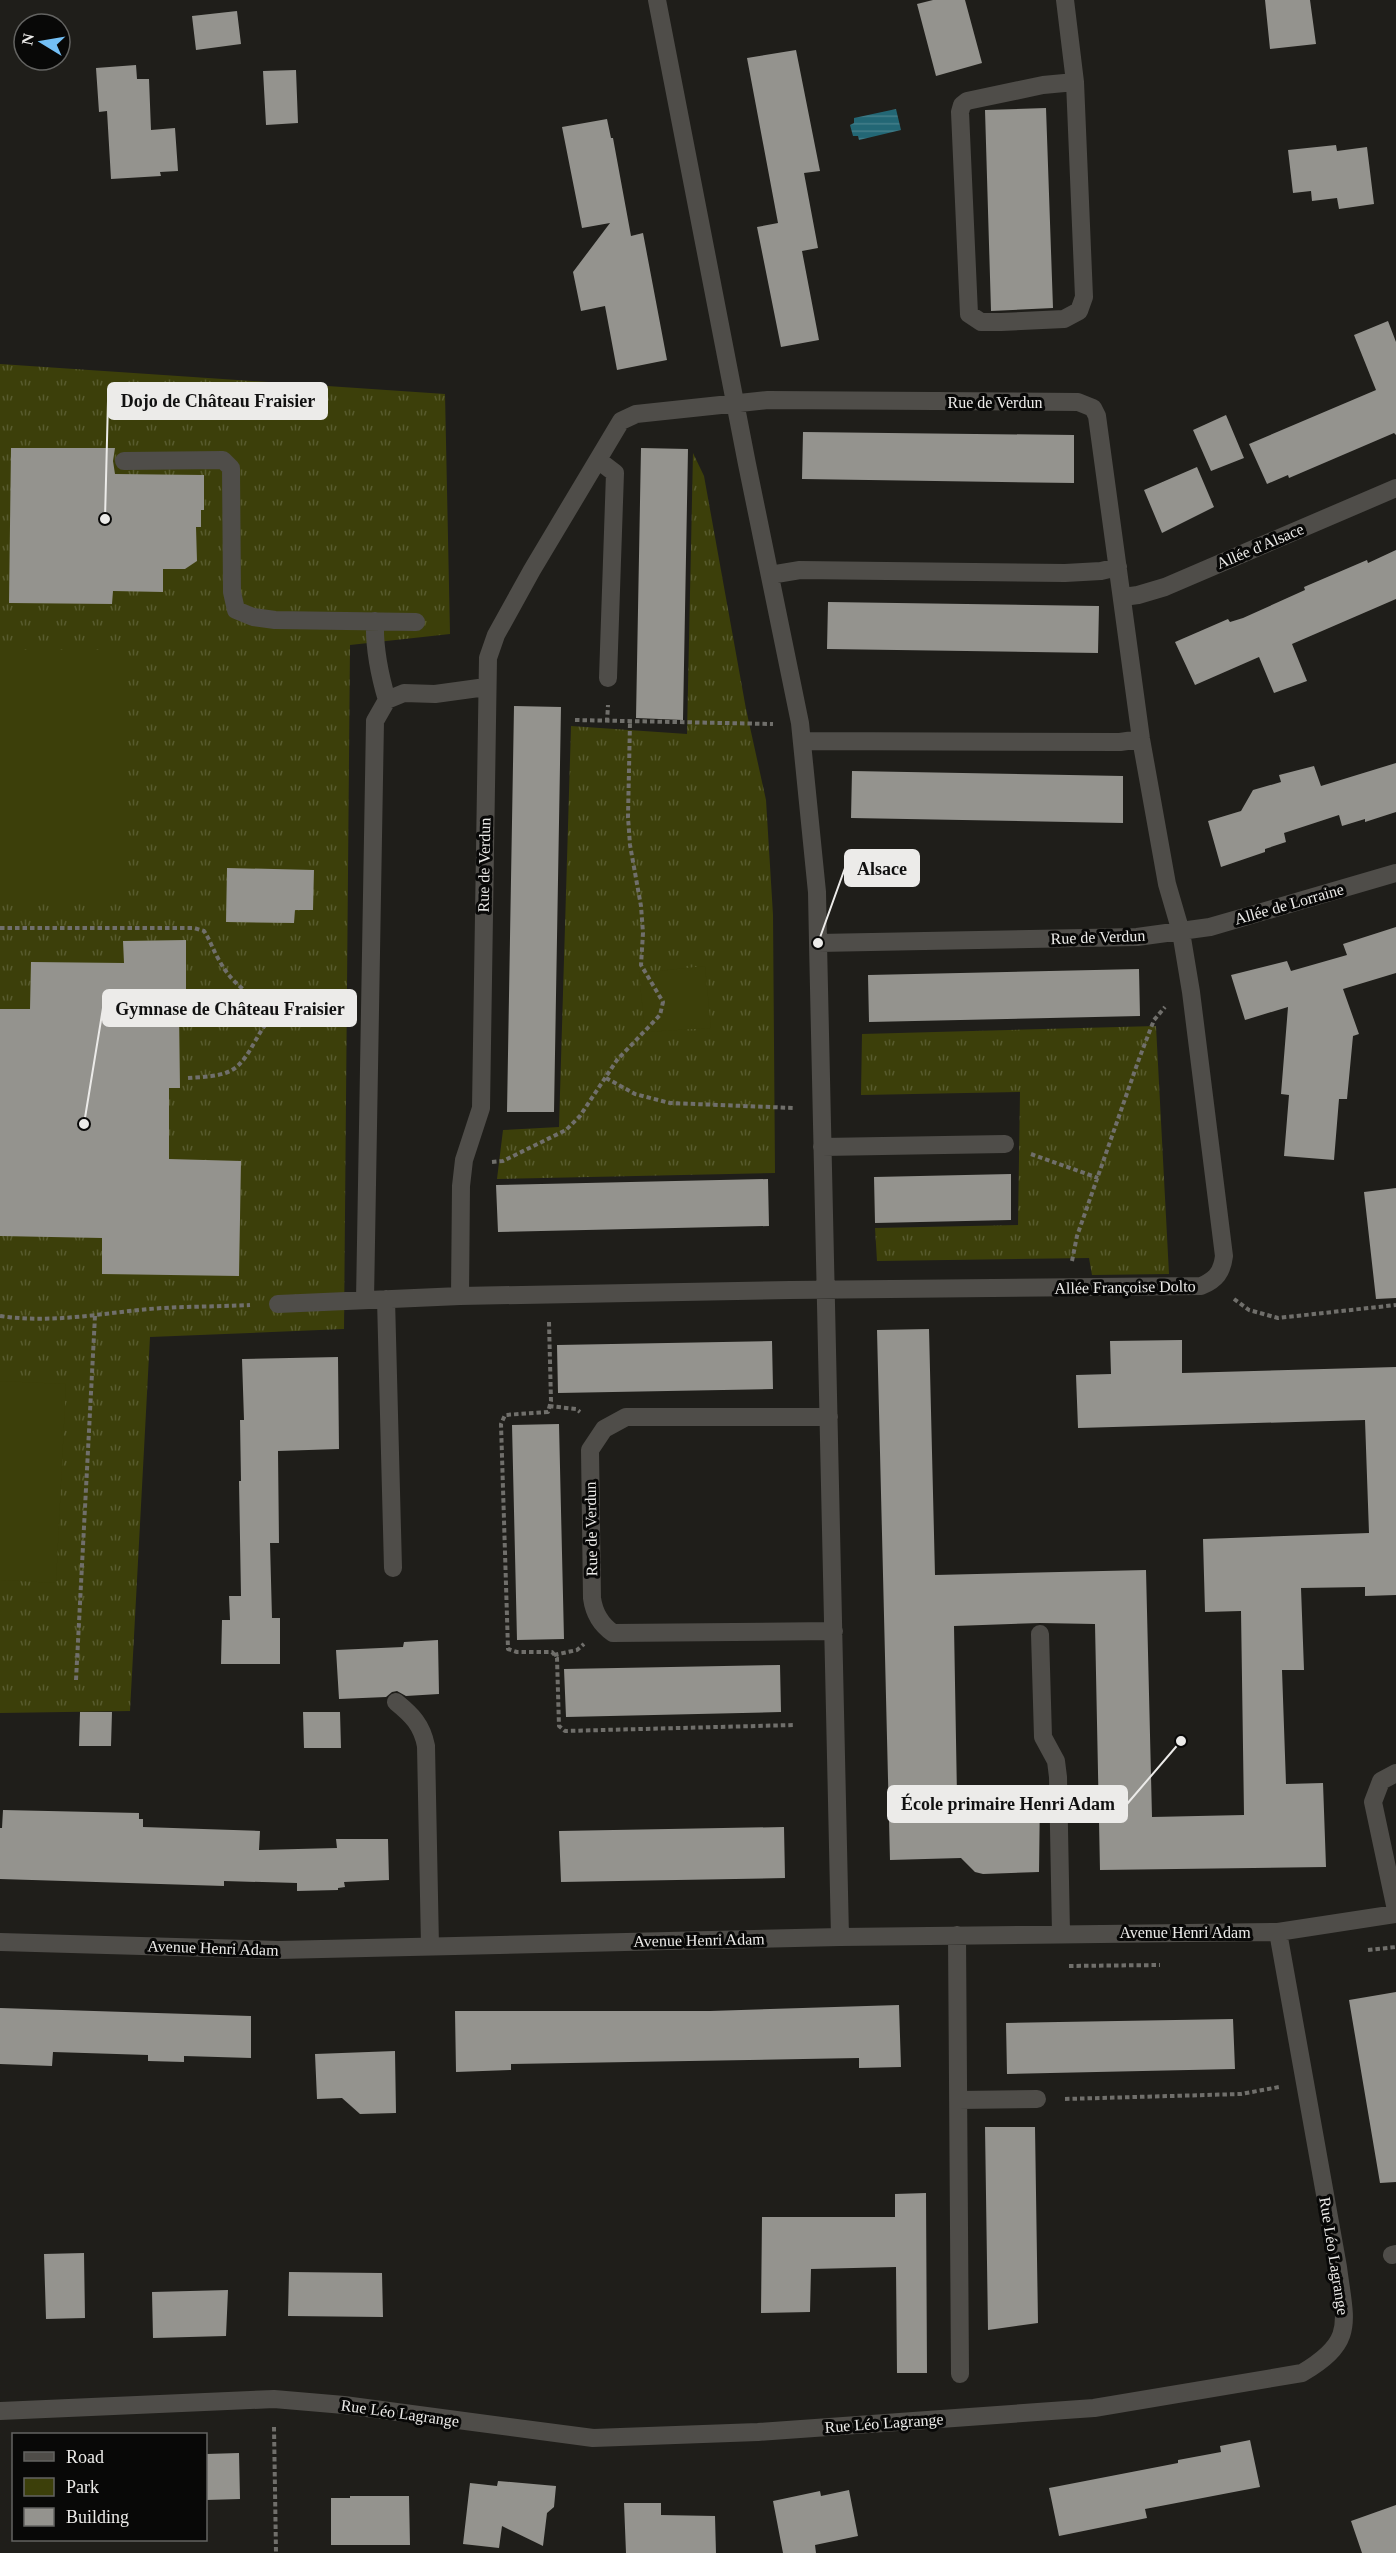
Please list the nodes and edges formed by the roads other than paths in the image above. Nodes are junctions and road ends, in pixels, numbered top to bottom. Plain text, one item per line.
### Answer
1 (657, 0) edge
2 (1065, 0) edge
3 (1075, 82) junction
4 (735, 405) junction
5 (598, 460) junction
6 (124, 461) dead end
7 (1396, 488) edge
8 (1118, 567) junction
9 (770, 575) junction
10 (1123, 597) junction
11 (375, 621) junction
12 (416, 622) dead end
13 (608, 678) dead end
14 (486, 687) junction
15 (387, 700) junction
16 (801, 732) junction
17 (1141, 739) junction
18 (1396, 873) edge
19 (1181, 932) junction
20 (818, 943) junction
21 (999, 1144) road end
22 (822, 1147) junction
23 (825, 1289) junction
24 (460, 1296) junction
25 (386, 1299) junction
26 (365, 1300) junction
27 (279, 1304) road end
28 (829, 1417) junction
29 (393, 1568) dead end
30 (834, 1631) junction
31 (1040, 1634) dead end
32 (396, 1702) dead end
33 (1396, 1773) edge
34 (1396, 1912) edge
35 (1278, 1932) junction
36 (1061, 1933) junction
37 (957, 1935) junction
38 (840, 1937) junction
39 (0, 1942) edge
40 (430, 1947) junction
41 (1037, 2099) road end
42 (958, 2100) junction
43 (960, 2374) dead end
44 (0, 2411) edge

1 - 4 street
2 - 3 street
3 - 3 street
4 - 5 street, Rue de Verdun
4 - 8 street, Rue de Verdun
4 - 9 street
5 - 13 street
5 - 14 street, Rue de Verdun
6 - 11 street
7 - 10 street, Allée d'Alsace
8 - 9 street
8 - 10 street, Rue de Verdun
9 - 16 street
10 - 17 street, Rue de Verdun
11 - 12 street
11 - 15 street
14 - 15 street
14 - 24 street, Rue de Verdun
15 - 26 street
16 - 17 street
16 - 20 street
17 - 19 street, Rue de Verdun
18 - 19 street, Allée de Lorraine
19 - 20 street, Rue de Verdun
19 - 23 street, Allée Françoise Dolto
20 - 22 street
21 - 22 street
22 - 23 street
23 - 24 street
23 - 28 street
24 - 25 street
25 - 26 street
25 - 29 street
26 - 27 street
28 - 30 street
28 - 30 street, Rue de Verdun
30 - 38 street
31 - 36 street
32 - 40 street
33 - 34 street
34 - 35 street, Avenue Henri Adam
35 - 36 street, Avenue Henri Adam
35 - 44 street, Rue Léo Lagrange
36 - 37 street, Avenue Henri Adam
37 - 38 street, Avenue Henri Adam
37 - 42 street
38 - 40 street, Avenue Henri Adam
39 - 40 street, Avenue Henri Adam
41 - 42 street
42 - 43 street

